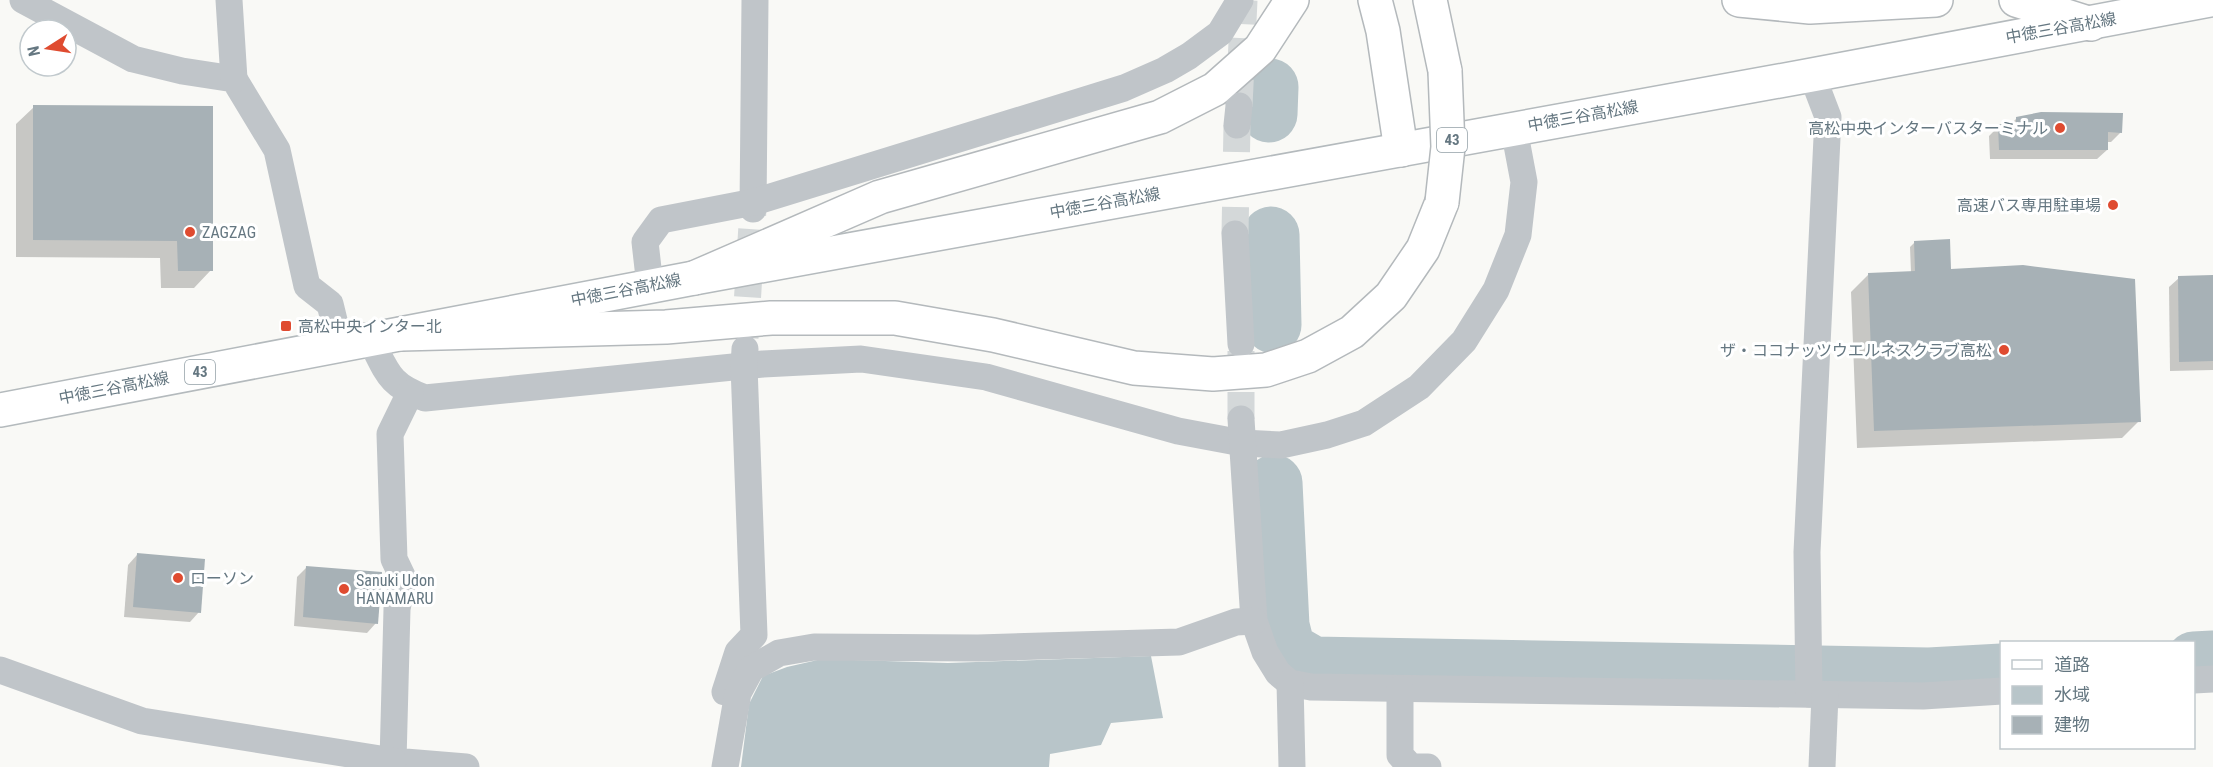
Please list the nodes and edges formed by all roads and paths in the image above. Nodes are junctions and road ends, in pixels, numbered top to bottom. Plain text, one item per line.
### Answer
1 (23, 0) edge
2 (229, 0) edge
3 (755, 0) edge
4 (1240, 0) edge
5 (1292, 0) edge
6 (1375, 0) edge
7 (1430, 0) edge
8 (1739, 0) edge
9 (1936, 0) edge
10 (2016, 0) edge
11 (2210, 0) edge
12 (2130, 8) edge
13 (2091, 24) junction
14 (1812, 75) junction
15 (234, 79) junction
16 (1514, 129) junction
17 (1401, 150) junction
18 (753, 206) junction
19 (1235, 234) tunnel mouth
20 (694, 278) junction
21 (650, 286) junction
22 (370, 339) junction
23 (1241, 344) tunnel mouth
24 (744, 357) junction
25 (410, 393) junction
26 (0, 410) edge
27 (1242, 430) junction
28 (1254, 621) junction
29 (0, 670) edge
30 (2213, 679) edge
31 (2195, 681) edge
32 (1290, 682) junction
33 (1813, 684) junction
34 (1400, 689) junction
35 (2000, 692) edge
36 (393, 761) junction
37 (466, 767) edge
38 (723, 767) edge
39 (1292, 767) edge
40 (1428, 767) edge
41 (1822, 767) edge

1 - 15 street
2 - 15 street
3 - 18 street
4 - 18 street
5 - 20 main road
6 - 17 main road
7 - 22 main road, bridge
8 - 9 main road
10 - 13 main road
11 - 12 main road, 中徳三谷高松線 / 43
12 - 13 main road, 中徳三谷高松線 / 43
13 - 14 main road, 中徳三谷高松線 / 43
14 - 16 main road, 中徳三谷高松線 / 43
14 - 33 street
15 - 22 street
16 - 17 main road, 中徳三谷高松線 / 43
16 - 27 street
17 - 20 main road, 中徳三谷高松線 / 43
18 - 21 street
19 - 23 street
20 - 21 main road, 中徳三谷高松線 / 43
21 - 22 main road, 中徳三谷高松線 / 43
22 - 25 street
22 - 26 main road, 中徳三谷高松線 / 43
24 - 25 street
24 - 27 street
24 - 38 street
25 - 36 street
27 - 28 street
28 - 32 street
28 - 38 street
29 - 36 street
30 - 31 street
32 - 34 street
32 - 39 street
33 - 34 street
33 - 35 street
33 - 41 street
34 - 40 street
36 - 37 street

